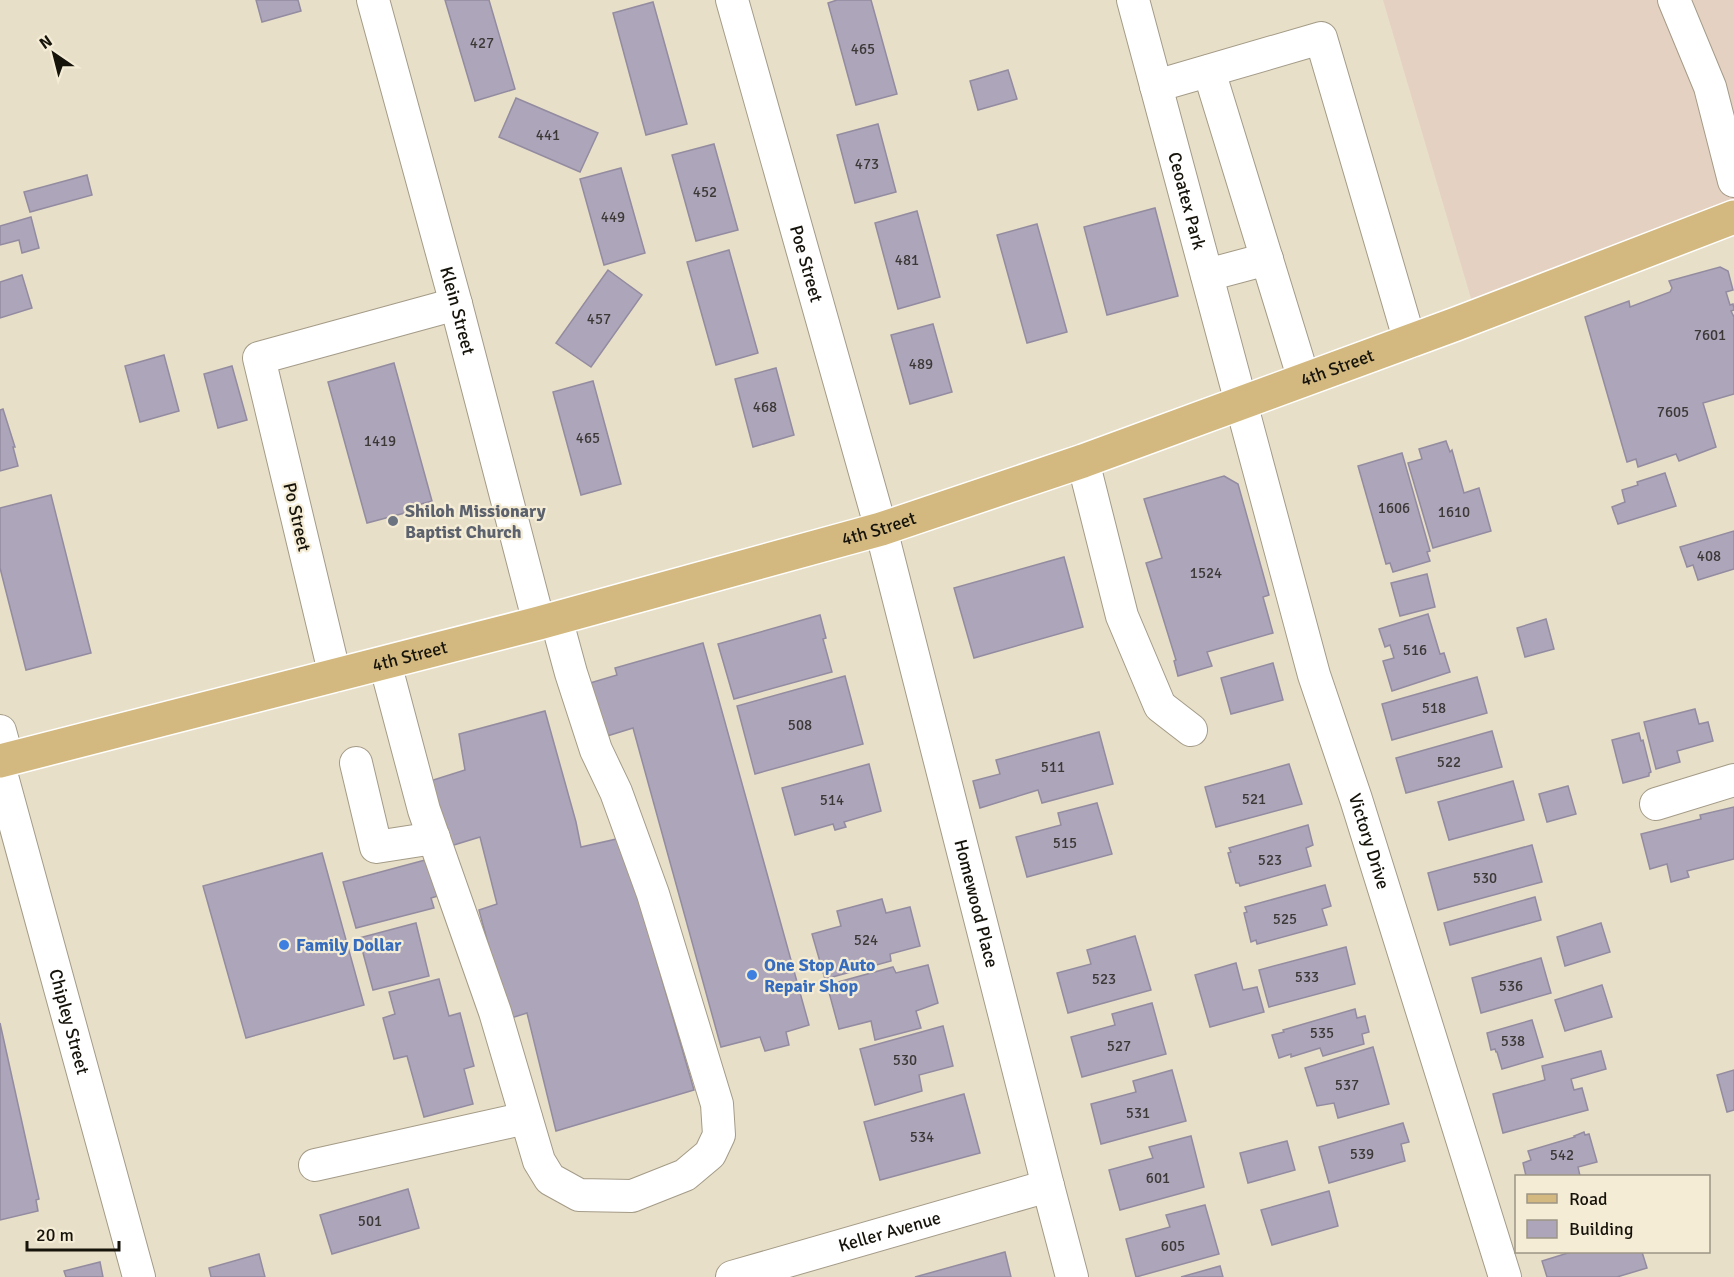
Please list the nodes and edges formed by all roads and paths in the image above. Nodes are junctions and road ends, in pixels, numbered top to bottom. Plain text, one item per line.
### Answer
1 (373, 0) edge
2 (732, 0) edge
3 (1133, 0) edge
4 (1674, 0) edge
5 (1209, 71) junction
6 (1722, 82) edge
7 (1156, 86) junction
8 (1734, 181) edge
9 (1734, 217) edge
10 (1267, 259) junction
11 (1207, 275) junction
12 (456, 304) junction
13 (1410, 342) junction
14 (1304, 380) junction
15 (1242, 403) junction
16 (1083, 461) junction
17 (881, 529) junction
18 (548, 621) junction
19 (385, 663) junction
20 (335, 676) junction
21 (1191, 730) dead end
22 (2, 755) edge
23 (356, 763) dead end
24 (1734, 780) edge
25 (1656, 804) dead end
26 (434, 838) junction
27 (526, 1118) junction
28 (315, 1165) dead end
29 (1048, 1186) junction
30 (139, 1277) edge
31 (732, 1277) edge
32 (1072, 1277) edge
33 (1505, 1277) edge

1 - 12 street, Klein Street
2 - 17 street, Poe Street
3 - 7 street, Ceoatex Park
4 - 6 street
5 - 7 street
5 - 10 street
5 - 13 street
6 - 8 street
7 - 11 street, Ceoatex Park
9 - 13 main road, 4th Street
10 - 11 street
10 - 14 street
11 - 15 street, Ceoatex Park
12 - 18 street, Klein Street
12 - 20 street, Po Street
13 - 14 main road, 4th Street
14 - 15 main road, 4th Street
15 - 16 main road, 4th Street
15 - 33 street, Victory Drive
16 - 17 main road, 4th Street
16 - 21 street
17 - 18 main road, 4th Street
17 - 29 street, Homewood Place
18 - 19 main road, 4th Street
18 - 27 street, Klein Street
19 - 20 main road, 4th Street
19 - 26 street, Klein Street
20 - 22 main road, 4th Street
22 - 30 street, Chipley Street
23 - 26 street
24 - 25 street
26 - 27 street, Klein Street
27 - 28 street
29 - 31 street, Keller Avenue
29 - 32 street, Homewood Place

